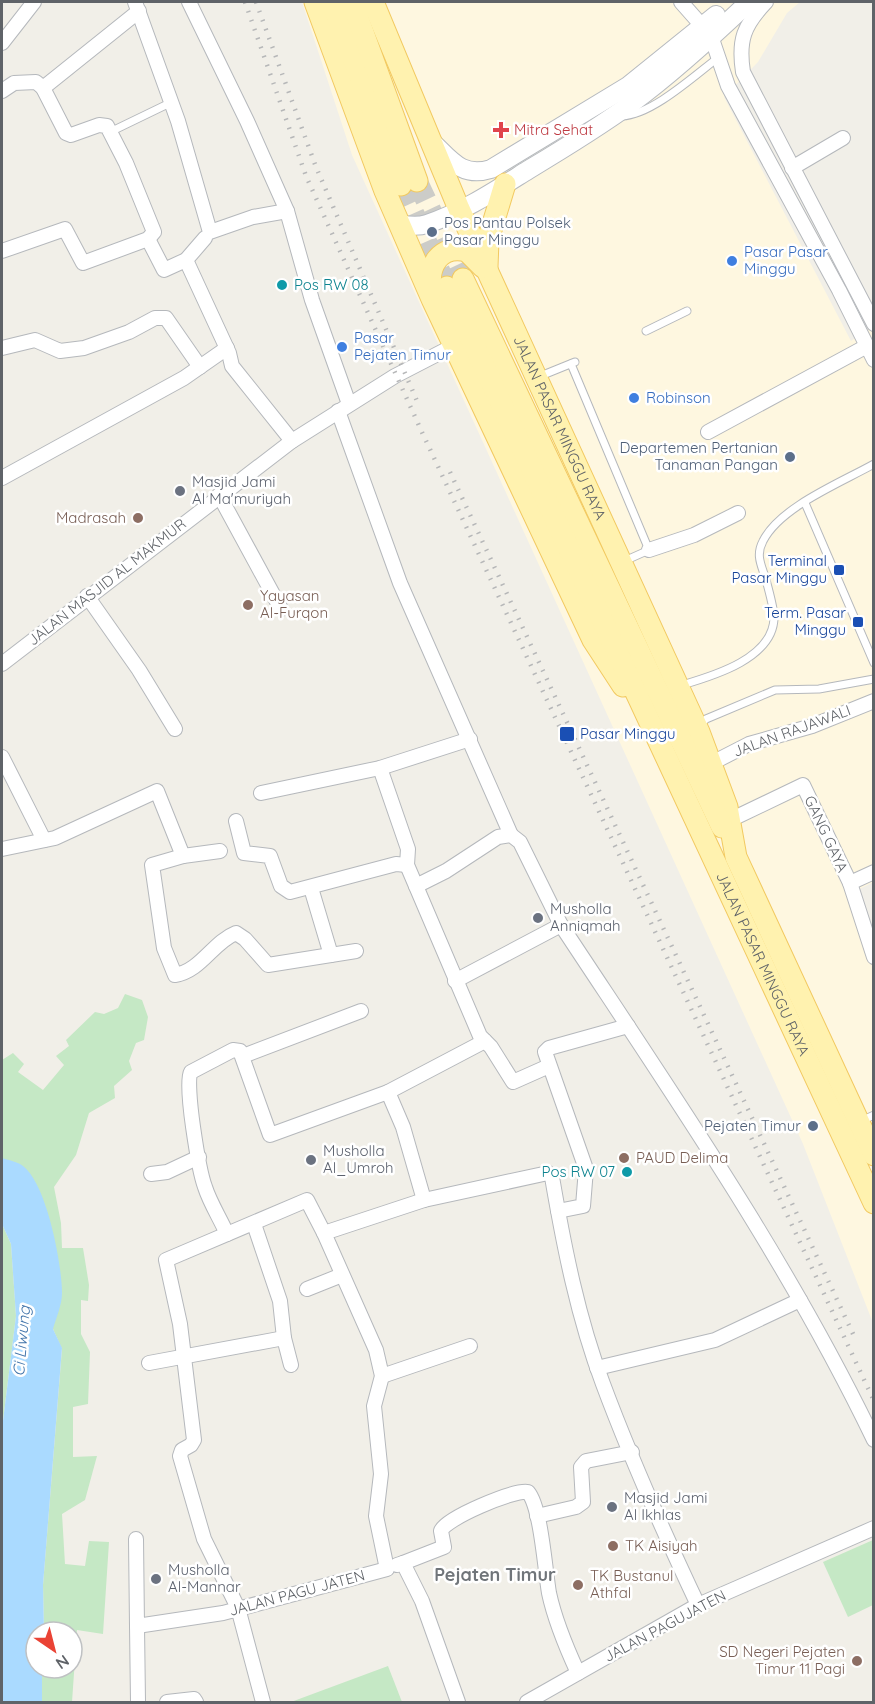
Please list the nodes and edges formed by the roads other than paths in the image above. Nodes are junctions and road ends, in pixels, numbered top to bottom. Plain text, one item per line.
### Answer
1 (34, 2) edge
2 (189, 2) edge
3 (315, 2) edge
4 (332, 2) edge
5 (352, 2) edge
6 (373, 2) edge
7 (681, 2) edge
8 (731, 2) edge
9 (749, 2) edge
10 (766, 2) edge
11 (137, 6) edge
12 (708, 31) junction
13 (2, 43) edge
14 (719, 57) junction
15 (43, 88) junction
16 (2, 91) edge
17 (172, 102) junction
18 (615, 114) junction
19 (110, 132) junction
20 (428, 138) junction
21 (843, 138) dead end
22 (792, 168) junction
23 (505, 184) junction
24 (459, 209) junction
25 (287, 211) junction
26 (400, 225) junction
27 (205, 238) dead end
28 (148, 239) junction
29 (2, 251) edge
30 (186, 260) junction
31 (489, 274) junction
32 (448, 288) junction
33 (684, 313) dead end
34 (873, 324) edge
35 (650, 329) dead end
36 (456, 345) junction
37 (867, 346) junction
38 (2, 348) edge
39 (227, 348) junction
40 (873, 360) edge
41 (200, 367) junction
42 (536, 378) junction
43 (343, 408) junction
44 (708, 432) dead end
45 (292, 441) junction
46 (873, 464) edge
47 (2, 478) edge
48 (219, 495) junction
49 (805, 503) junction
50 (734, 514) dead end
51 (649, 550) junction
52 (619, 563) junction
53 (87, 596) junction
54 (280, 609) dead end
55 (873, 663) edge
56 (2, 664) edge
57 (873, 679) edge
58 (682, 684) junction
59 (873, 701) edge
60 (653, 724) junction
61 (703, 725) junction
62 (175, 729) dead end
63 (470, 739) junction
64 (2, 757) edge
65 (712, 763) junction
66 (380, 768) junction
67 (261, 793) dead end
68 (730, 820) junction
69 (236, 821) dead end
70 (511, 835) junction
71 (44, 840) junction
72 (2, 849) edge
73 (220, 851) dead end
74 (183, 856) junction
75 (736, 857) junction
76 (407, 865) junction
77 (873, 872) edge
78 (850, 883) junction
79 (416, 886) junction
80 (311, 888) junction
81 (561, 925) junction
82 (356, 951) dead end
83 (331, 955) junction
84 (873, 957) edge
85 (455, 981) junction
86 (361, 1011) dead end
87 (627, 1026) junction
88 (485, 1041) junction
89 (243, 1056) junction
90 (549, 1066) junction
91 (388, 1092) junction
92 (866, 1119) edge
93 (873, 1155) edge
94 (199, 1157) junction
95 (150, 1174) dead end
96 (424, 1200) junction
97 (873, 1203) edge
98 (558, 1211) junction
99 (254, 1224) junction
100 (324, 1233) junction
101 (227, 1234) junction
102 (342, 1275) junction
103 (307, 1289) dead end
104 (800, 1300) junction
105 (284, 1338) junction
106 (470, 1346) dead end
107 (183, 1356) junction
108 (149, 1363) dead end
109 (291, 1365) dead end
110 (597, 1368) junction
111 (382, 1376) junction
112 (873, 1440) edge
113 (632, 1452) junction
114 (537, 1516) junction
115 (873, 1528) edge
116 (136, 1539) dead end
117 (403, 1563) junction
118 (387, 1569) junction
119 (698, 1605) junction
120 (238, 1608) junction
121 (137, 1626) junction
122 (578, 1673) junction
123 (138, 1702) edge
124 (166, 1702) edge
125 (196, 1702) edge
126 (263, 1702) edge
127 (458, 1702) edge
128 (527, 1702) edge

1 - 13 street
2 - 25 street
3 - 26 main road, JALAN PASAR MINGGU RAYA
4 - 5 main road
6 - 20 main road, JALAN PASAR MINGGU RAYA
7 - 12 street
8 - 12 main road
9 - 12 main road
10 - 22 street
11 - 15 street
11 - 17 street
12 - 14 street
12 - 18 main road
12 - 20 main road
14 - 18 lane
14 - 37 street
15 - 16 street
15 - 19 street
17 - 19 lane
17 - 25 street
18 - 23 main road
19 - 28 street
20 - 24 main road, JALAN PASAR MINGGU RAYA
21 - 22 street
22 - 34 street
23 - 24 main road
23 - 31 main road
24 - 26 main road
24 - 31 main road, JALAN PASAR MINGGU RAYA
25 - 43 street
26 - 32 main road, JALAN PASAR MINGGU RAYA
27 - 30 street
28 - 29 street
28 - 30 street
30 - 39 street
31 - 32 main road
31 - 42 main road, JALAN PASAR MINGGU RAYA
32 - 36 main road, JALAN PASAR MINGGU RAYA
32 - 60 main road, JALAN PASAR MINGGU RAYA
32 - 75 main road, JALAN PASAR MINGGU RAYA
33 - 35 lane
36 - 43 street, JALAN MASJID AL MAKMUR
36 - 60 main road, JALAN PASAR MINGGU RAYA
37 - 40 street
37 - 44 street
38 - 41 street
39 - 41 street
39 - 45 street
41 - 47 street
42 - 51 lane
42 - 52 main road, JALAN PASAR MINGGU RAYA
43 - 45 street, JALAN MASJID AL MAKMUR
43 - 63 street
45 - 48 street, JALAN MASJID AL MAKMUR
46 - 49 lane
48 - 53 street, JALAN MASJID AL MAKMUR
48 - 54 street
49 - 55 lane
49 - 58 lane
50 - 51 street
51 - 52 lane
52 - 58 main road, JALAN PASAR MINGGU RAYA
53 - 56 street, JALAN MASJID AL MAKMUR
53 - 62 street
57 - 61 lane
58 - 61 main road, JALAN PASAR MINGGU RAYA
59 - 65 street, JALAN RAJAWALI
60 - 97 main road, JALAN PASAR MINGGU RAYA
61 - 65 main road, JALAN PASAR MINGGU RAYA
63 - 66 street
63 - 70 street
64 - 71 street
65 - 68 main road, JALAN PASAR MINGGU RAYA
66 - 67 street
66 - 76 street
68 - 75 main road, JALAN PASAR MINGGU RAYA
68 - 78 street, GANG GAYA
69 - 80 street
70 - 79 street
70 - 81 street
71 - 72 street
71 - 74 street
73 - 74 street
74 - 83 street
75 - 92 main road, JALAN PASAR MINGGU RAYA
76 - 79 street
76 - 80 street
77 - 78 street
78 - 84 street, GANG GAYA
79 - 85 street
80 - 83 street
81 - 85 street
81 - 87 street
82 - 83 street
85 - 88 street
86 - 89 street
87 - 90 street
87 - 104 street
88 - 90 street
88 - 91 street
89 - 91 street
89 - 94 street
90 - 98 street
91 - 96 street
92 - 93 main road, JALAN PASAR MINGGU RAYA
94 - 95 street
94 - 101 street
96 - 98 street
96 - 100 street
98 - 110 street
99 - 100 street
99 - 101 street
99 - 105 street
100 - 102 street
101 - 107 street
102 - 103 street
102 - 111 street
104 - 110 street
104 - 112 street
105 - 107 street
105 - 109 street
106 - 111 street
107 - 108 street
107 - 120 street
110 - 113 street
111 - 118 street
113 - 114 street
113 - 119 street
114 - 117 street, JALAN PAGU JATEN
114 - 122 street
115 - 119 street, JALAN PAGUJATEN
116 - 121 street
117 - 118 street, JALAN PAGU JATEN
117 - 127 street
118 - 120 street, JALAN PAGU JATEN
119 - 122 street, JALAN PAGUJATEN
120 - 121 street, JALAN PAGU JATEN
120 - 126 street
121 - 123 street
122 - 128 street, JALAN PAGUJATEN
124 - 125 street

